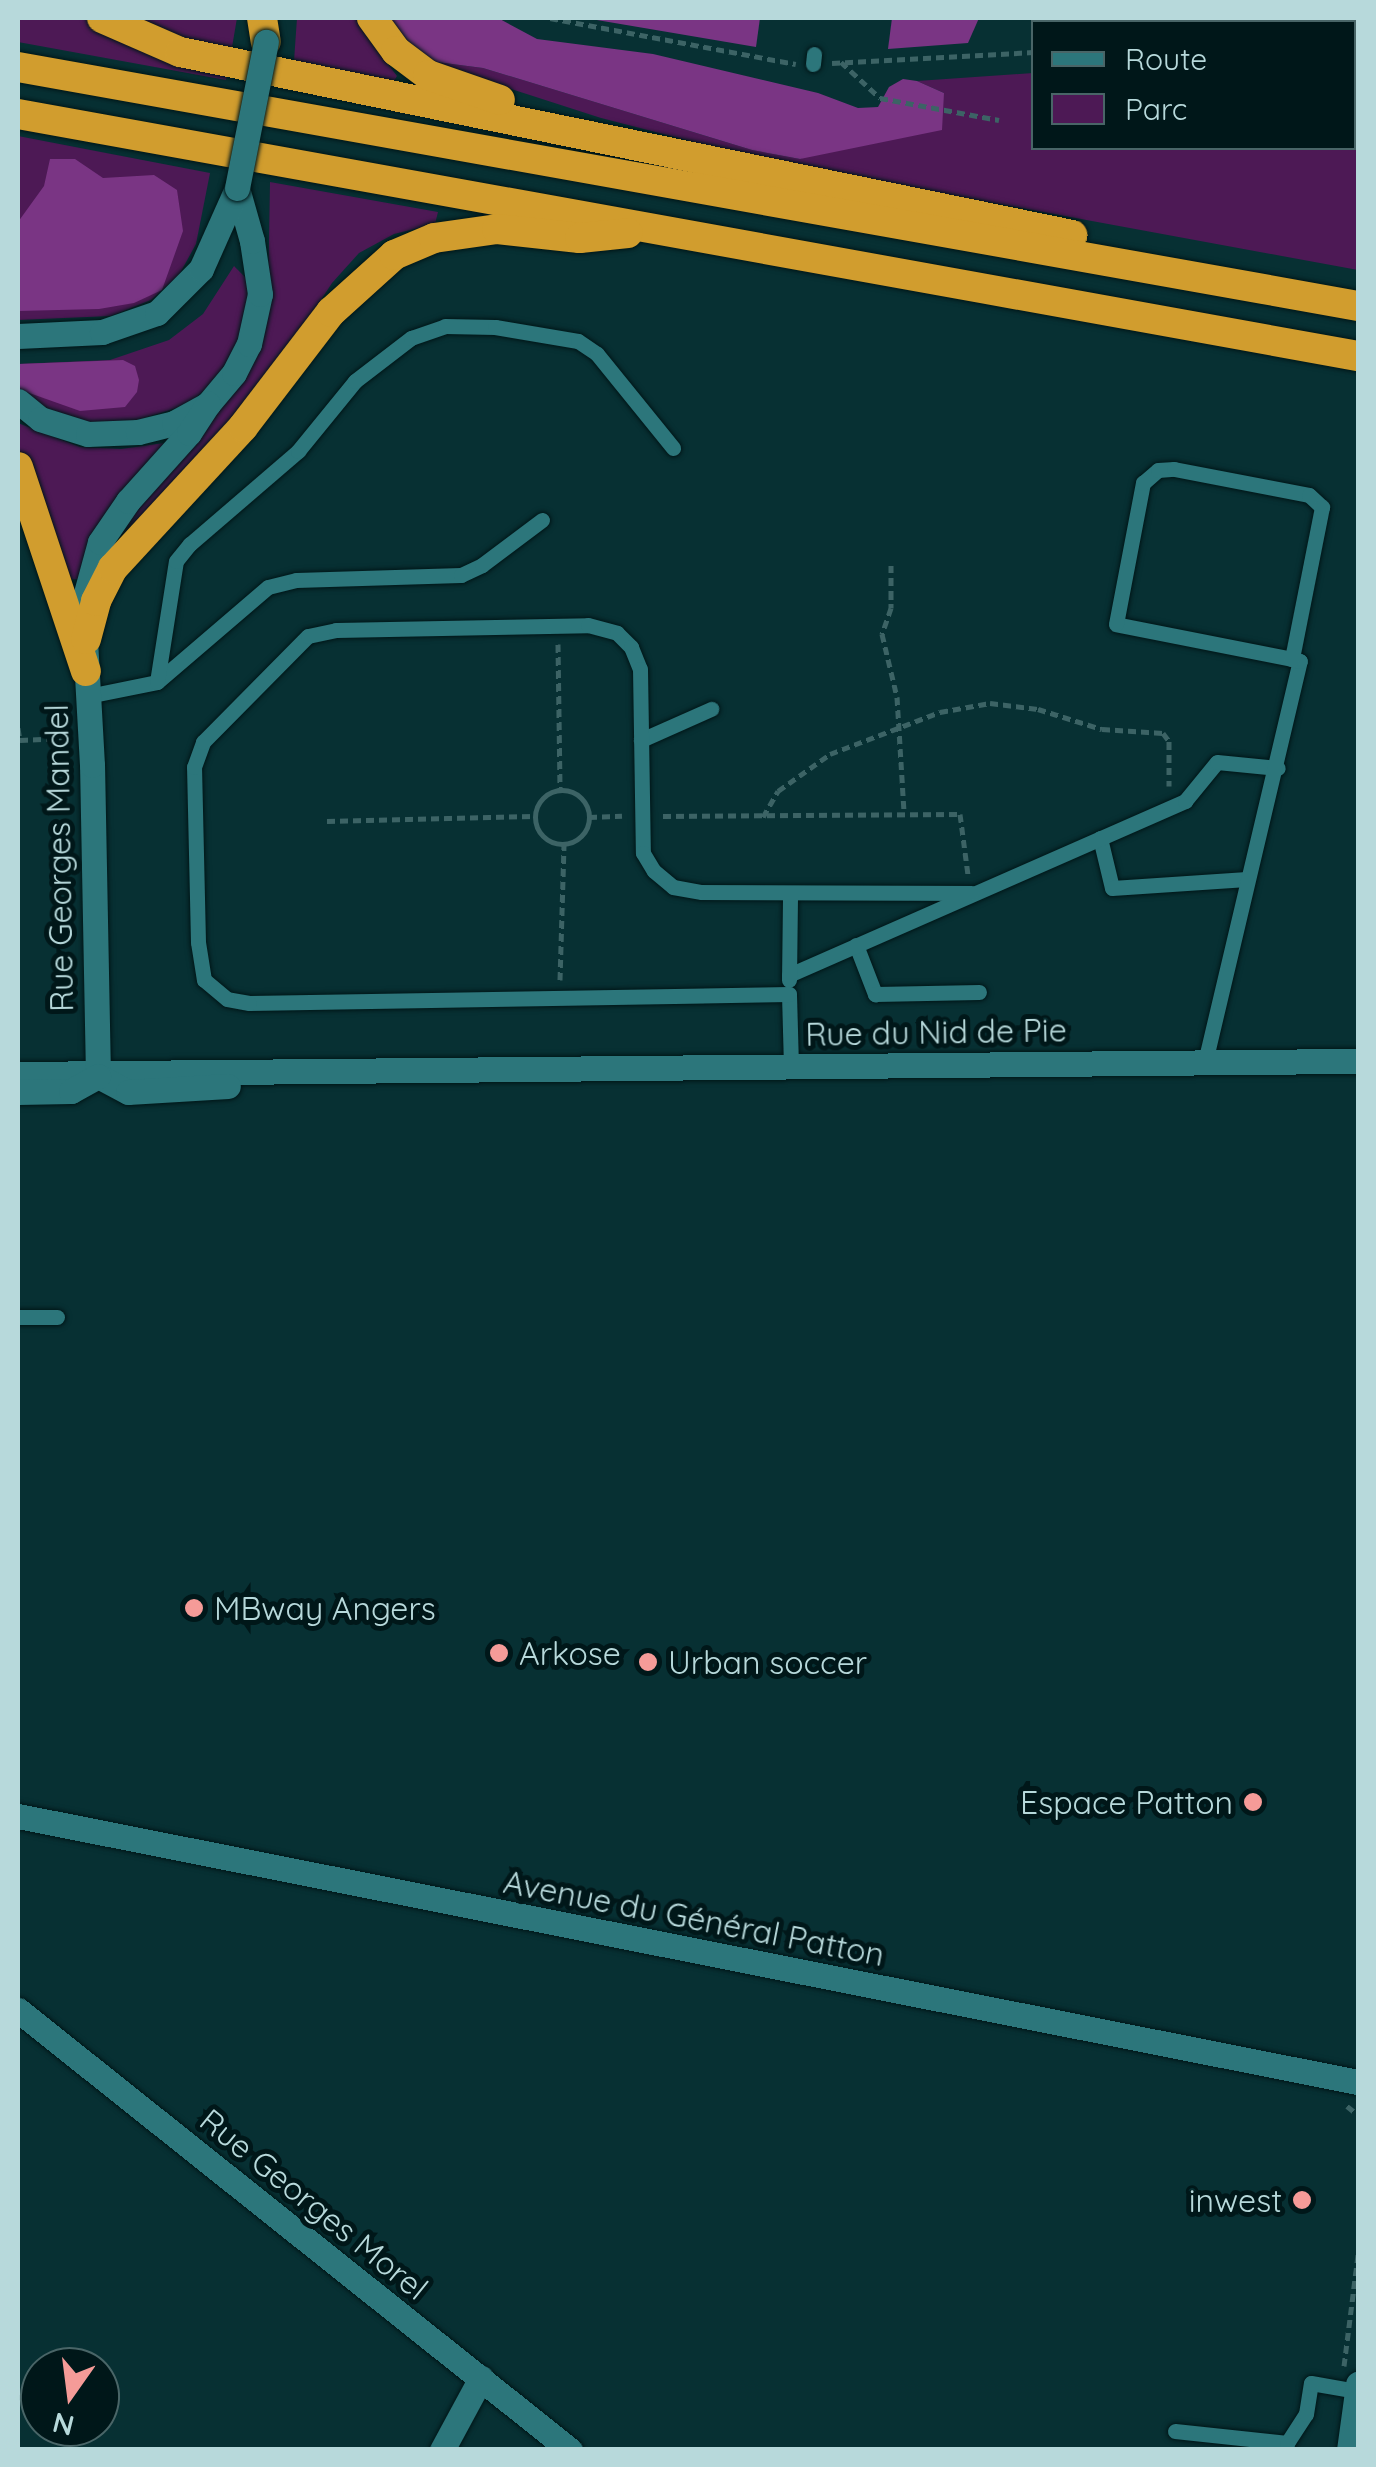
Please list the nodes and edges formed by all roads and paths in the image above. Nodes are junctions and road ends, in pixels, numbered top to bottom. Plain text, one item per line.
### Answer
1 (102, 18) edge
2 (372, 18) edge
3 (550, 18) edge
4 (266, 26) edge
5 (1031, 52) edge
6 (841, 62) junction
7 (18, 68) edge
8 (18, 114) edge
9 (999, 120) dead end
10 (616, 140) junction
11 (238, 188) junction
12 (663, 230) junction
13 (1276, 291) junction
14 (1358, 306) edge
15 (18, 336) edge
16 (1358, 356) edge
17 (18, 401) edge
18 (208, 404) junction
19 (674, 448) dead end
20 (18, 467) edge
21 (542, 520) dead end
22 (891, 564) dead end
23 (558, 626) junction
24 (86, 639) junction
25 (1292, 659) junction
26 (157, 682) junction
27 (87, 684) junction
28 (712, 708) dead end
29 (900, 726) junction
30 (18, 728) edge
31 (74, 738) dead end
32 (641, 740) junction
33 (1278, 768) junction
34 (560, 790) junction
35 (1169, 798) dead end
36 (904, 812) junction
37 (535, 816) junction
38 (589, 816) junction
39 (642, 816) junction
40 (763, 817) junction
41 (327, 821) dead end
42 (1100, 838) junction
43 (564, 843) junction
44 (1247, 879) junction
45 (790, 893) junction
46 (970, 893) junction
47 (856, 945) junction
48 (789, 975) junction
49 (980, 992) dead end
50 (789, 994) junction
51 (560, 998) junction
52 (1358, 1061) edge
53 (1204, 1062) junction
54 (791, 1066) junction
55 (18, 1074) edge
56 (98, 1076) junction
57 (18, 1092) edge
58 (18, 1317) edge
59 (57, 1317) dead end
60 (18, 1816) edge
61 (18, 2010) edge
62 (1358, 2082) edge
63 (1358, 2255) edge
64 (481, 2378) junction
65 (1354, 2389) edge
66 (1175, 2432) dead end
67 (442, 2450) edge
68 (570, 2450) edge
69 (1349, 2450) edge

1 - 10 highway
2 - 10 highway
3 - 6 path
4 - 11 street, bridge
5 - 6 path
6 - 9 path
7 - 13 highway
8 - 12 highway
10 - 13 highway
11 - 15 street
11 - 18 street, Rue Georges Mandel
12 - 16 highway
12 - 24 highway
13 - 14 highway
17 - 18 street
18 - 24 street, Rue Georges Mandel
19 - 26 lane
20 - 27 highway
21 - 26 lane
22 - 29 path
23 - 32 lane
23 - 34 path
23 - 51 lane
24 - 27 street, Rue Georges Mandel
25 - 25 lane
25 - 33 lane
26 - 27 lane
27 - 56 street, Rue Georges Mandel
28 - 32 lane
29 - 35 path
29 - 36 path
29 - 40 path
30 - 31 path
32 - 39 lane
33 - 42 lane
33 - 44 lane
34 - 37 path
34 - 38 path
36 - 40 path
36 - 46 path
37 - 41 path
37 - 43 path
38 - 39 path
38 - 43 path
39 - 40 path
39 - 45 lane
42 - 44 lane
42 - 46 lane
43 - 51 path
44 - 53 lane
45 - 46 lane
45 - 48 lane
46 - 47 lane
47 - 48 lane
47 - 49 lane
48 - 50 lane
50 - 51 lane
50 - 54 lane
52 - 53 street, Rue du Nid de Pie
53 - 54 street, Rue du Nid de Pie
54 - 56 street, Rue du Nid de Pie
55 - 56 street, Rue du Nid de Pie
56 - 57 street
58 - 59 lane
60 - 62 street, Avenue du Général Patton
61 - 64 street, Rue Georges Morel
63 - 65 path
64 - 67 street
64 - 68 street, Rue Georges Morel
65 - 66 lane
65 - 69 street

